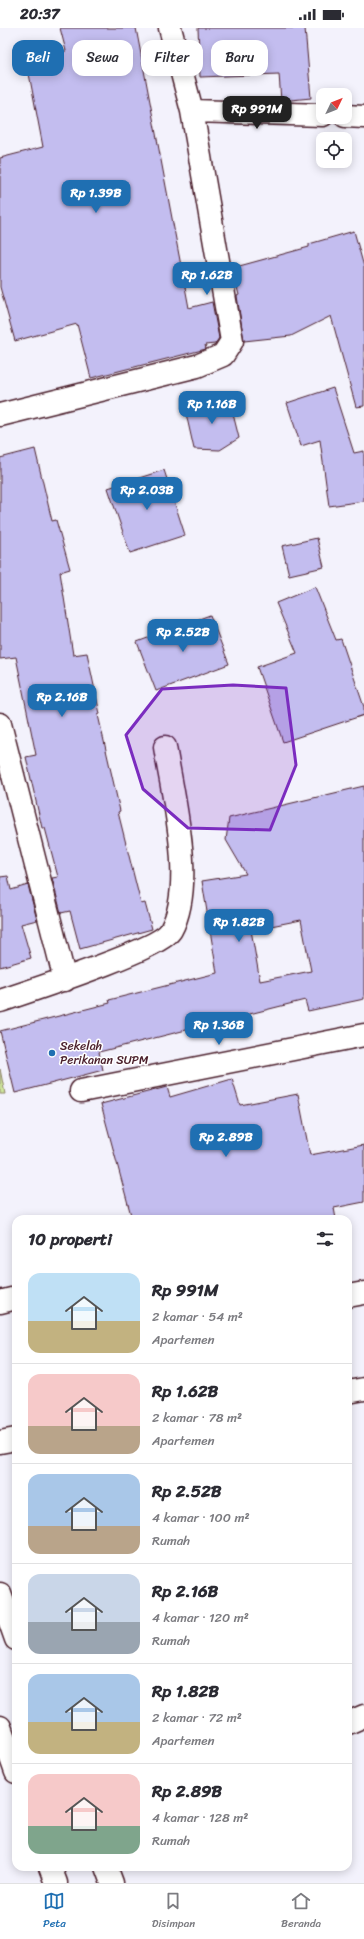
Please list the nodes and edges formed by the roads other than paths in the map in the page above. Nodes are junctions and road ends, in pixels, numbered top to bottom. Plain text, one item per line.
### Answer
1 (170, 28) edge
2 (192, 111) junction
3 (316, 115) edge
4 (352, 116) edge
5 (364, 117) edge
6 (0, 415) edge
7 (0, 724) edge
8 (165, 748) dead end
9 (65, 980) junction
10 (0, 1001) edge
11 (364, 1035) edge
12 (81, 1091) dead end
13 (364, 1293) edge
14 (352, 1295) edge
15 (12, 1299) edge
16 (0, 1302) edge
17 (364, 1389) edge
18 (352, 1391) edge
19 (12, 1440) edge
20 (0, 1442) edge
21 (0, 1594) edge
22 (12, 1628) edge
23 (364, 1716) edge
24 (352, 1721) edge
25 (0, 1727) edge
26 (12, 1761) edge
27 (52, 1871) edge
28 (108, 1871) edge
29 (56, 1883) edge
30 (112, 1883) edge

1 - 2 main road
2 - 3 main road
2 - 6 main road
4 - 5 main road
7 - 9 main road
8 - 9 main road
9 - 10 main road
11 - 12 main road
13 - 14 main road
15 - 16 main road
17 - 18 main road
19 - 20 main road
21 - 22 main road
23 - 24 main road
25 - 26 main road
27 - 29 main road
28 - 30 main road

